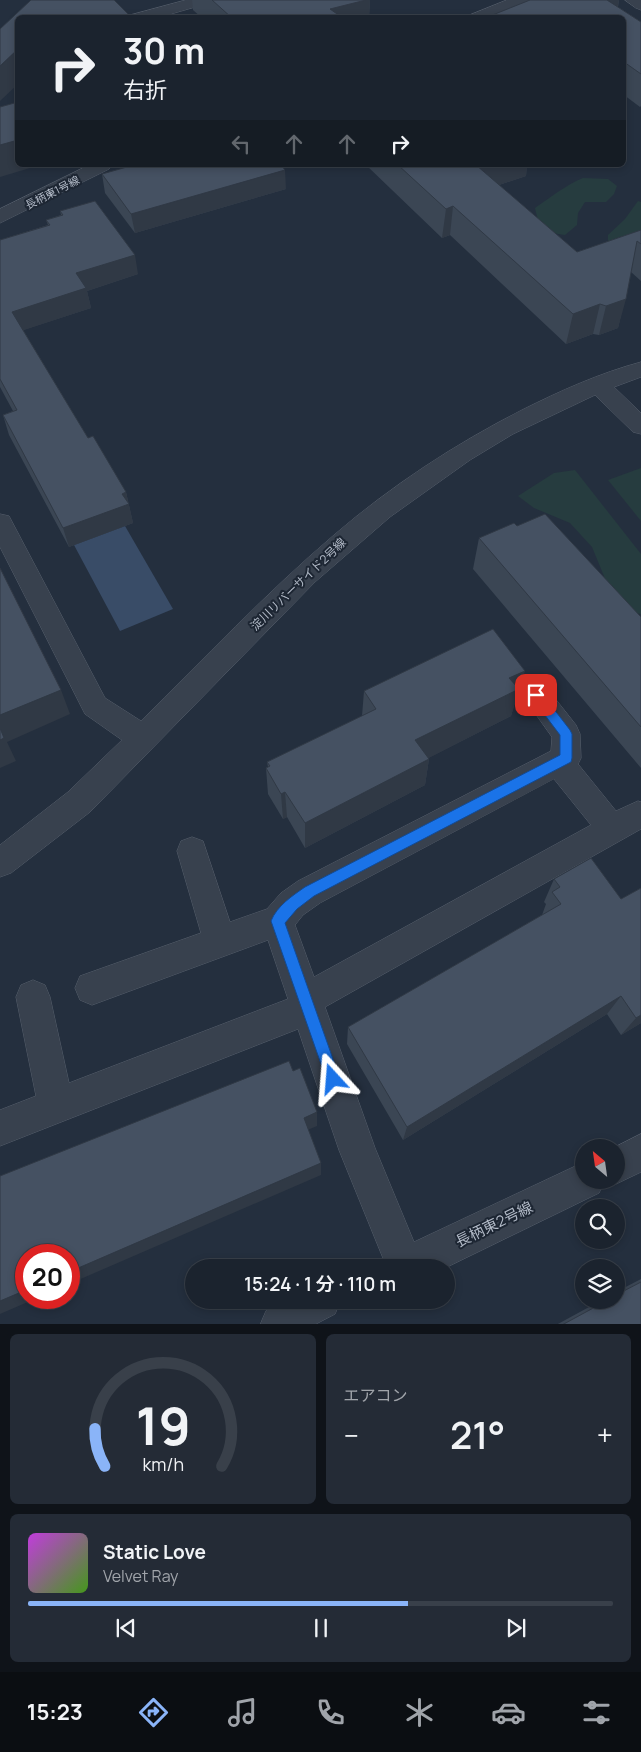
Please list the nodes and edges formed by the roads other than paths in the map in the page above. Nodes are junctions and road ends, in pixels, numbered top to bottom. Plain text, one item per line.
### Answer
1 (204, 0) edge
2 (521, 0) edge
3 (633, 0) edge
4 (641, 5) edge
5 (148, 15) edge
6 (484, 15) edge
7 (99, 167) edge
8 (0, 217) edge
9 (641, 369) edge
10 (598, 385) junction
11 (641, 426) edge
12 (0, 523) edge
13 (536, 695) dead end
14 (142, 738) junction
15 (560, 762) junction
16 (192, 851) dead end
17 (0, 863) edge
18 (278, 921) junction
19 (220, 942) junction
20 (92, 988) dead end
21 (33, 997) dead end
22 (307, 1004) junction
23 (56, 1106) junction
24 (0, 1128) edge
25 (641, 1152) edge
26 (625, 1161) edge
27 (575, 1185) edge
28 (401, 1259) edge
29 (421, 1259) edge
30 (302, 1309) edge
31 (280, 1324) edge

1 - 5 street
2 - 6 street
3 - 4 street
7 - 8 street, 長柄東1号線
9 - 10 street, 淀川リバーサイド2号線
10 - 11 street
10 - 14 street, 淀川リバーサイド2号線
12 - 14 street
13 - 15 street
14 - 17 street, 淀川リバーサイド2号線
15 - 18 street
15 - 22 street
16 - 19 street
18 - 19 street
18 - 22 street
19 - 20 street
21 - 23 street
22 - 23 street
22 - 28 street
23 - 24 street
25 - 26 street
27 - 29 street, 長柄東2号線
30 - 31 street

